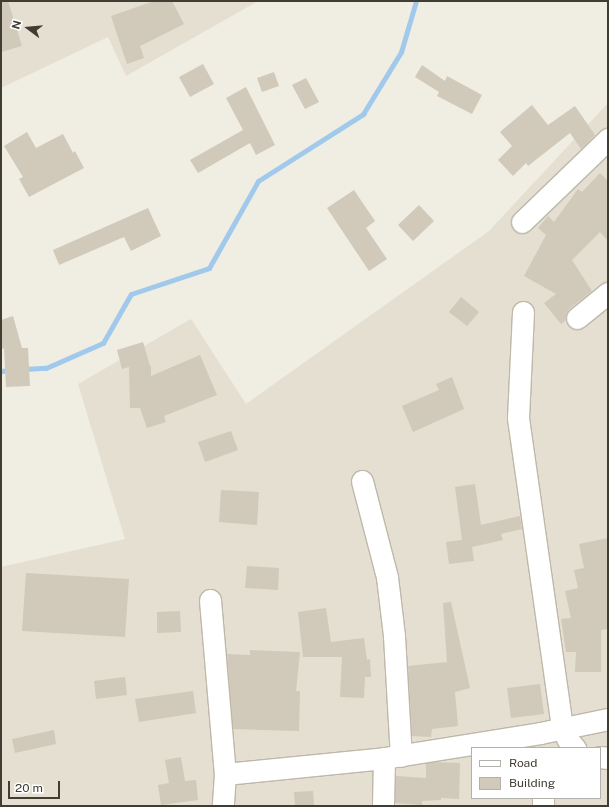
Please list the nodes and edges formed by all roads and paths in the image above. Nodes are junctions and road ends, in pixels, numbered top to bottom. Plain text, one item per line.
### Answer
1 (608, 139) edge
2 (522, 222) dead end
3 (608, 293) edge
4 (523, 312) dead end
5 (577, 318) dead end
6 (362, 481) dead end
7 (210, 600) dead end
8 (608, 719) edge
9 (562, 728) junction
10 (540, 741) edge
11 (484, 747) edge
12 (574, 747) edge
13 (471, 748) edge
14 (392, 757) junction
15 (225, 774) junction
16 (223, 806) edge
17 (383, 806) edge

1 - 2 street
3 - 5 street
4 - 9 street
6 - 14 street
7 - 15 street
8 - 9 street
9 - 10 street
9 - 12 street
10 - 11 street
13 - 14 street
14 - 15 street
14 - 17 street
15 - 16 street

